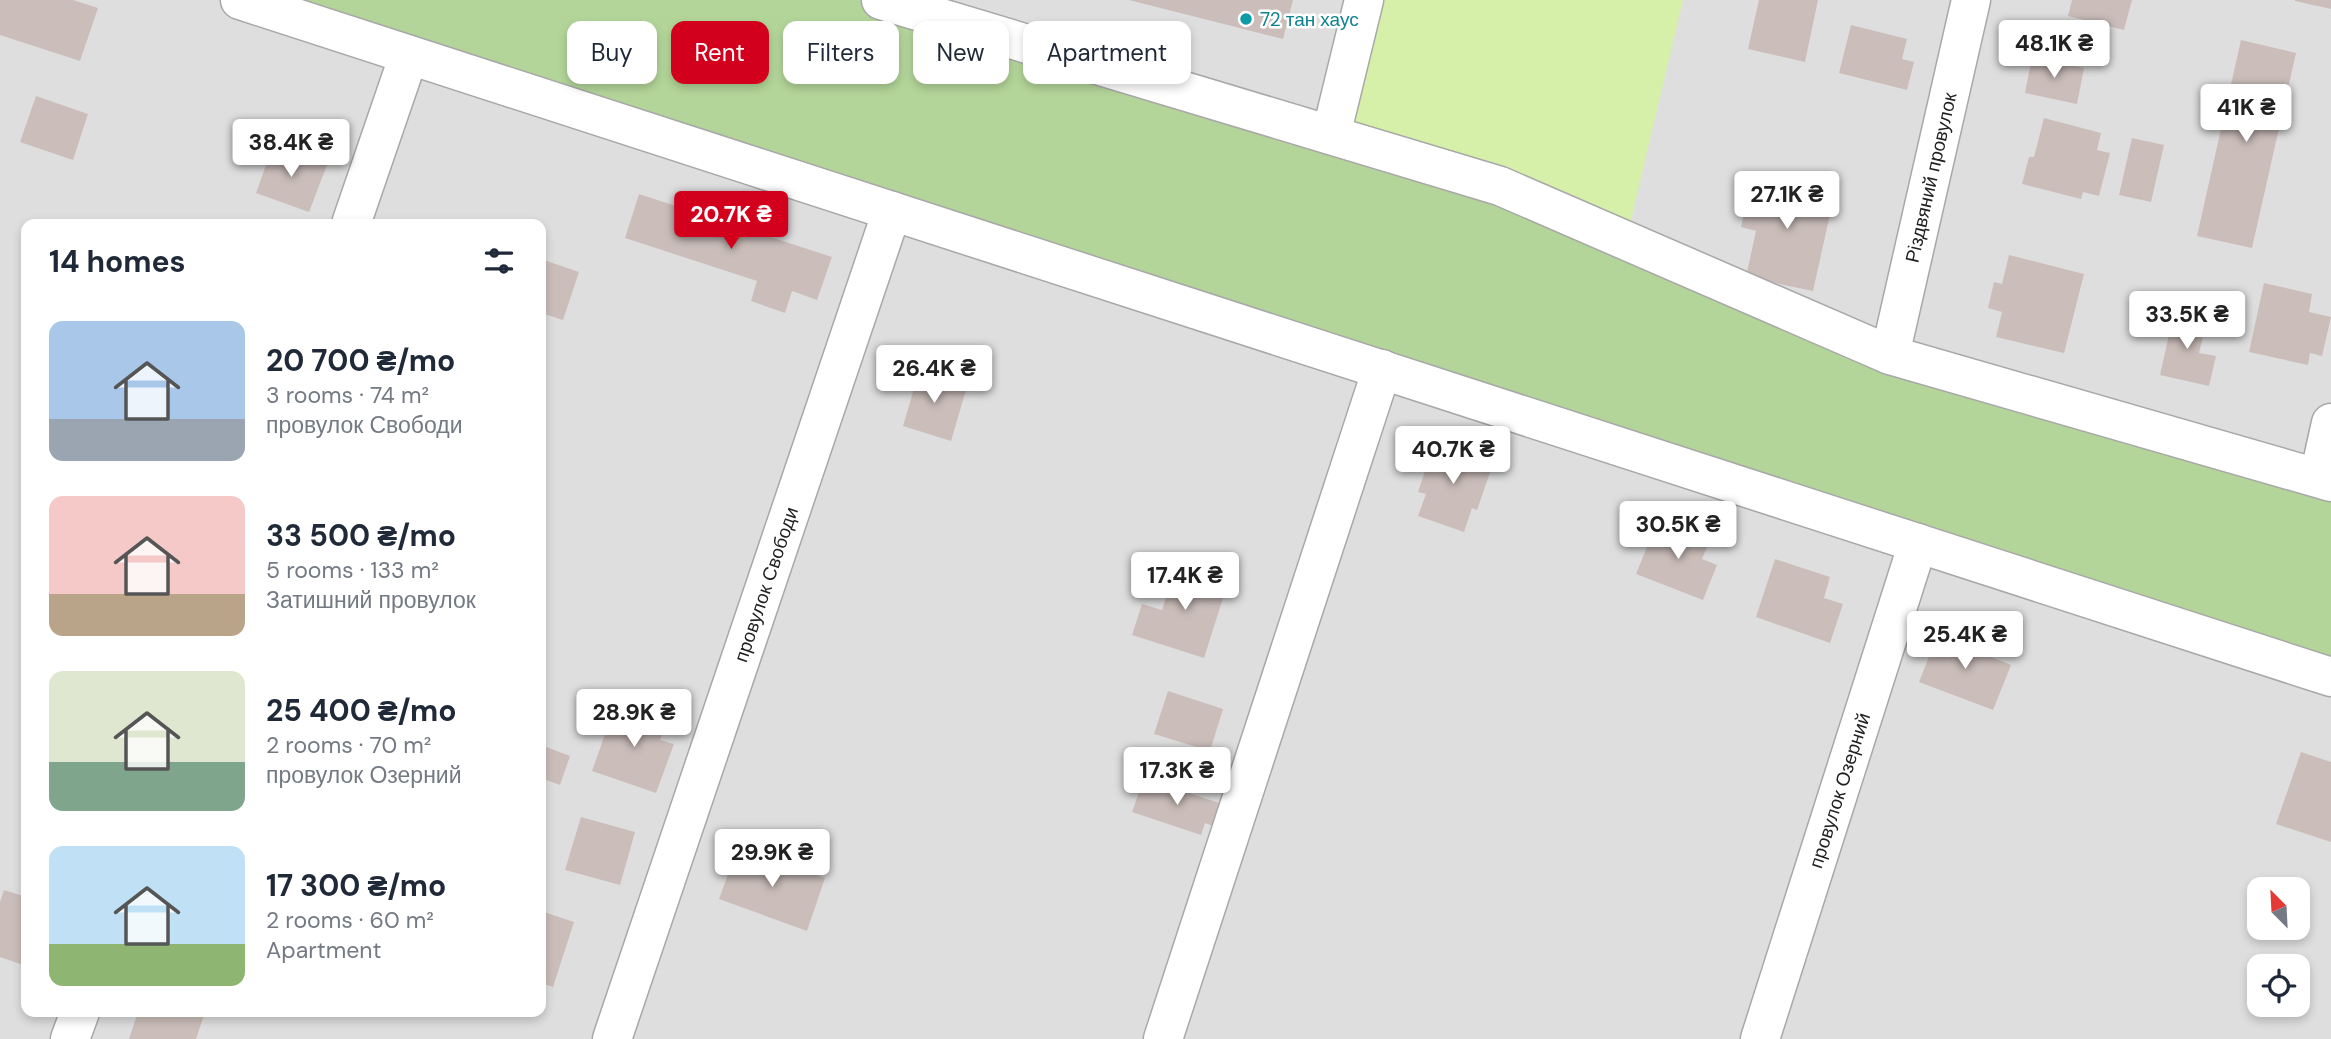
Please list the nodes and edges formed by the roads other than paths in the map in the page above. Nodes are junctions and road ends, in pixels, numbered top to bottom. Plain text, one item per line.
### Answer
1 (240, 0) edge
2 (881, 0) edge
3 (1363, 0) edge
4 (1971, 0) edge
5 (409, 55) junction
6 (1331, 135) junction
7 (892, 211) junction
8 (353, 219) edge
9 (1890, 355) junction
10 (1382, 369) junction
11 (2331, 423) edge
12 (2325, 480) edge
13 (1918, 543) junction
14 (2331, 677) edge
15 (78, 1017) edge
16 (70, 1039) edge
17 (612, 1039) edge
18 (1163, 1039) edge
19 (1760, 1039) edge

1 - 5 street
2 - 6 street
3 - 6 street
4 - 9 street, Різдвяний провулок
5 - 7 street
5 - 8 street
6 - 9 street
7 - 10 street
7 - 17 street, провулок Свободи
9 - 12 street
10 - 13 street
10 - 18 street
11 - 12 street
13 - 14 street
13 - 19 street, провулок Озерний
15 - 16 street

